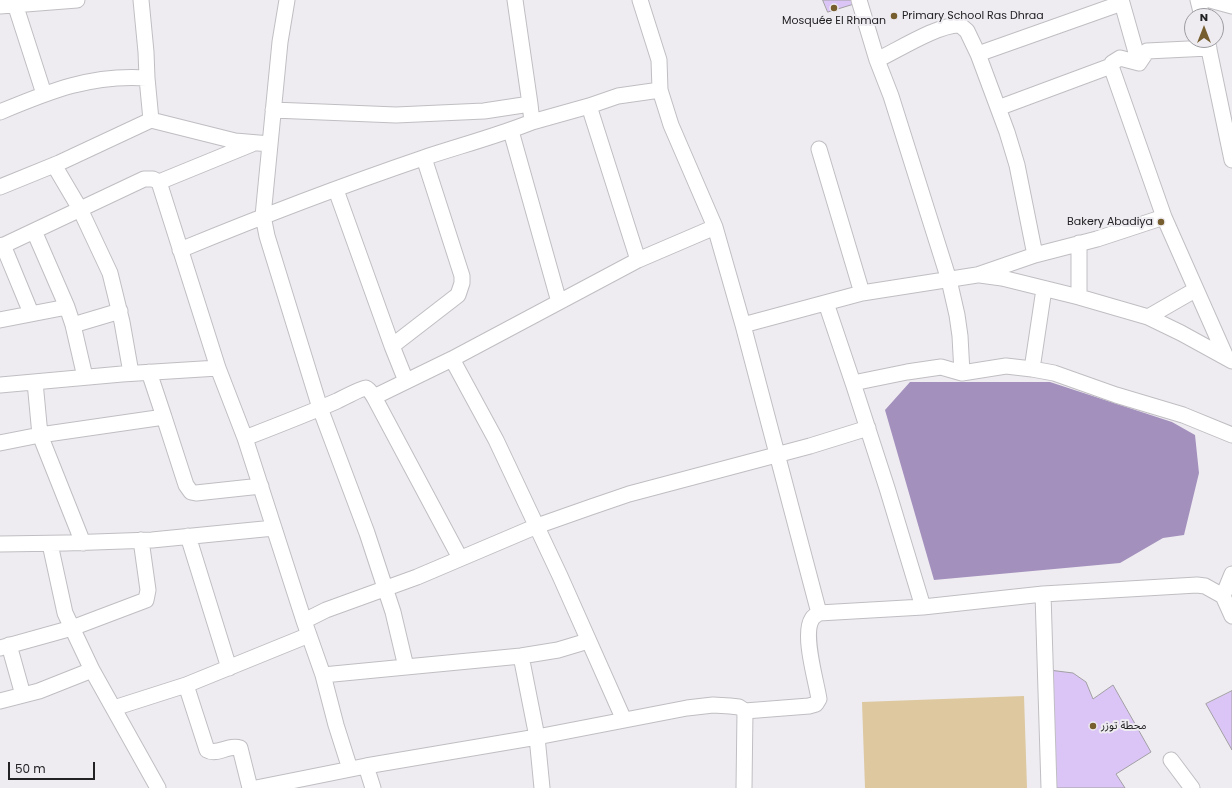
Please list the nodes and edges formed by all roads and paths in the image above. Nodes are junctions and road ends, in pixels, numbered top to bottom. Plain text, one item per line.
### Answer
1 (78, 0) edge
2 (141, 0) edge
3 (287, 0) edge
4 (515, 0) edge
5 (640, 0) edge
6 (859, 0) edge
7 (1210, 0) edge
8 (1122, 1) edge
9 (9, 2) edge
10 (0, 4) edge
11 (1232, 6) edge
12 (1184, 47) edge
13 (1209, 48) edge
14 (978, 54) junction
15 (877, 60) junction
16 (1139, 63) junction
17 (1111, 66) junction
18 (146, 78) junction
19 (660, 90) junction
20 (44, 94) junction
21 (530, 104) junction
22 (589, 106) junction
23 (998, 108) junction
24 (273, 110) junction
25 (0, 112) edge
26 (151, 120) junction
27 (532, 122) junction
28 (511, 131) junction
29 (254, 143) junction
30 (270, 144) junction
31 (819, 149) dead end
32 (424, 158) junction
33 (1232, 160) edge
34 (54, 165) junction
35 (159, 182) junction
36 (0, 187) edge
37 (336, 190) junction
38 (80, 209) junction
39 (262, 216) junction
40 (1164, 217) junction
41 (715, 227) junction
42 (34, 230) junction
43 (1079, 243) junction
44 (2, 246) edge
45 (180, 250) junction
46 (1035, 255) junction
47 (638, 260) junction
48 (977, 274) junction
49 (949, 280) junction
50 (1044, 289) junction
51 (1196, 290) junction
52 (862, 293) junction
53 (1078, 297) junction
54 (559, 302) junction
55 (826, 303) junction
56 (67, 307) junction
57 (120, 311) junction
58 (32, 313) junction
59 (1148, 317) junction
60 (0, 320) edge
61 (743, 325) junction
62 (73, 326) junction
63 (392, 346) junction
64 (452, 359) junction
65 (1229, 359) edge
66 (218, 368) junction
67 (1032, 368) junction
68 (149, 372) junction
69 (131, 373) junction
70 (962, 373) junction
71 (85, 377) junction
72 (406, 381) junction
73 (35, 382) junction
74 (853, 383) junction
75 (0, 385) edge
76 (374, 397) junction
77 (320, 408) junction
78 (164, 417) junction
79 (868, 428) junction
80 (40, 435) junction
81 (1232, 435) edge
82 (245, 438) junction
83 (0, 443) edge
84 (777, 454) junction
85 (261, 486) junction
86 (536, 526) junction
87 (274, 528) junction
88 (188, 536) junction
89 (141, 540) junction
90 (83, 543) junction
91 (0, 544) edge
92 (50, 544) junction
93 (460, 558) junction
94 (1232, 574) edge
95 (385, 589) junction
96 (1043, 594) junction
97 (1223, 596) junction
98 (923, 607) junction
99 (819, 613) junction
100 (1232, 616) edge
101 (304, 621) junction
102 (72, 628) junction
103 (309, 635) junction
104 (588, 641) junction
105 (4, 646) edge
106 (521, 656) junction
107 (406, 667) junction
108 (229, 668) junction
109 (92, 670) junction
110 (323, 675) junction
111 (186, 685) junction
112 (24, 695) junction
113 (0, 701) edge
114 (114, 708) junction
115 (745, 711) junction
116 (624, 720) junction
117 (537, 737) junction
118 (1171, 760) dead end
119 (366, 766) junction
120 (350, 769) junction
121 (290, 785) edge
122 (158, 788) edge
123 (250, 788) edge
124 (256, 788) edge
125 (373, 788) edge
126 (542, 788) edge
127 (744, 788) edge
128 (1049, 788) edge
129 (1192, 788) edge

1 - 9 street
2 - 18 street
3 - 24 street
4 - 21 street
5 - 19 street
6 - 15 street
7 - 11 street
8 - 14 street
8 - 16 street
9 - 10 street
9 - 20 street
12 - 16 street
13 - 33 street
14 - 15 street
14 - 23 street
15 - 49 street
16 - 17 street
17 - 23 street
17 - 40 street
18 - 20 street
18 - 26 street
19 - 22 street
19 - 41 street
20 - 25 street
21 - 24 street
21 - 27 street
22 - 27 street
22 - 47 street
23 - 46 street
24 - 30 street
26 - 29 street
26 - 34 street
27 - 28 street
28 - 32 street
28 - 54 street
29 - 30 street
29 - 35 street
30 - 39 street
31 - 52 street
32 - 37 street
32 - 63 street
34 - 36 street
34 - 38 street
35 - 38 street
35 - 45 street
37 - 39 street
37 - 63 street
38 - 42 street
38 - 57 street
39 - 45 street
39 - 77 street
40 - 43 street
40 - 51 street
41 - 47 street
41 - 61 street
42 - 44 street
42 - 56 street
43 - 46 street
43 - 53 street
44 - 58 street
45 - 66 street
46 - 48 street
47 - 54 street
48 - 49 street
48 - 50 street
49 - 52 street
49 - 70 street
50 - 53 street
50 - 67 street
51 - 59 street
51 - 65 street
52 - 55 street
53 - 59 street
54 - 64 street
55 - 61 street
55 - 74 street
56 - 58 street
56 - 62 street
57 - 62 street
57 - 69 street
58 - 60 street
59 - 65 street
61 - 84 street
62 - 71 street
63 - 72 street
64 - 72 street
64 - 86 street
66 - 68 street
66 - 82 street
67 - 70 street
67 - 81 street
68 - 69 street
68 - 78 street
69 - 71 street
70 - 74 street
71 - 73 street
72 - 76 street
73 - 75 street
73 - 80 street
74 - 79 street
76 - 77 street
76 - 93 street
77 - 82 street
77 - 95 street
78 - 80 street
78 - 85 street
79 - 84 street
79 - 98 street
80 - 83 street
80 - 90 street
82 - 85 street
84 - 86 street
84 - 99 street
85 - 87 street
86 - 93 street
86 - 104 street
87 - 88 street
87 - 101 street
88 - 89 street
88 - 108 street
89 - 90 street
89 - 102 street
90 - 92 street
91 - 92 street
92 - 102 street
93 - 95 street
94 - 97 street
95 - 101 street
95 - 107 street
96 - 97 street
96 - 98 street
96 - 128 street
97 - 100 street
98 - 99 street
99 - 115 street
101 - 103 street
102 - 105 street
102 - 109 street
103 - 108 street
103 - 110 street
104 - 106 street
104 - 116 street
105 - 112 street
106 - 107 street
106 - 117 street
107 - 110 street
108 - 111 street
109 - 112 street
109 - 114 street
110 - 120 street
111 - 114 street
111 - 123 street
112 - 113 street
114 - 122 street
115 - 116 street
115 - 127 street
116 - 117 street
117 - 119 street
117 - 126 street
118 - 129 street
119 - 120 street
119 - 125 street
120 - 121 street
121 - 124 street

